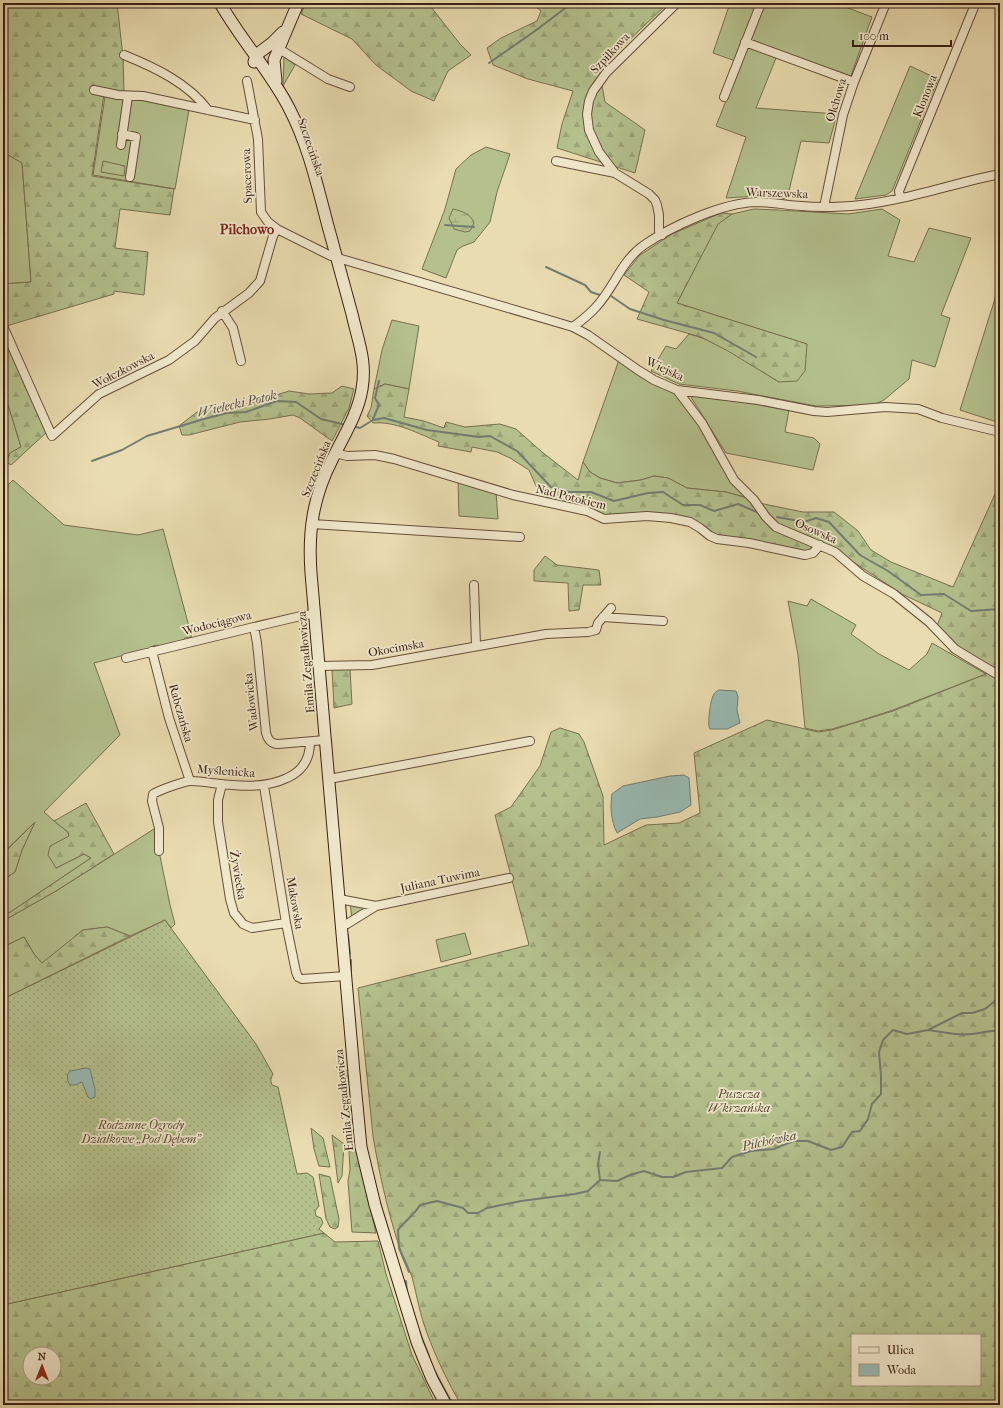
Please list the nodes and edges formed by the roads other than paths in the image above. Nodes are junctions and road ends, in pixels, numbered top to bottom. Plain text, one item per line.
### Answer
1 (213, 3) edge
2 (220, 3) edge
3 (298, 3) edge
4 (677, 3) edge
5 (760, 3) edge
6 (886, 3) edge
7 (974, 3) edge
8 (745, 42) junction
9 (276, 49) junction
10 (124, 54) dead end
11 (257, 60) junction
12 (247, 81) dead end
13 (854, 82) junction
14 (350, 87) dead end
15 (94, 90) dead end
16 (281, 92) junction
17 (128, 96) junction
18 (724, 97) dead end
19 (208, 110) junction
20 (255, 120) junction
21 (122, 134) junction
22 (120, 145) dead end
23 (556, 161) dead end
24 (615, 173) junction
25 (1000, 174) edge
26 (130, 177) dead end
27 (900, 198) junction
28 (824, 207) junction
29 (277, 229) junction
30 (662, 235) junction
31 (334, 257) junction
32 (222, 311) junction
33 (3, 326) edge
34 (574, 327) junction
35 (241, 361) dead end
36 (677, 390) junction
37 (1000, 432) edge
38 (336, 453) junction
39 (312, 524) junction
40 (520, 537) dead end
41 (310, 542) joint
42 (820, 545) junction
43 (474, 585) dead end
44 (611, 608) dead end
45 (315, 614) junction
46 (603, 617) junction
47 (663, 621) dead end
48 (254, 627) junction
49 (476, 646) junction
50 (152, 651) junction
51 (126, 658) dead end
52 (319, 666) junction
53 (1000, 676) edge
54 (326, 740) junction
55 (530, 741) dead end
56 (310, 742) junction
57 (329, 779) junction
58 (190, 781) junction
59 (222, 784) junction
60 (264, 786) junction
61 (159, 851) dead end
62 (509, 878) dead end
63 (339, 899) junction
64 (376, 906) junction
65 (286, 923) junction
66 (341, 926) junction
67 (346, 976) junction
68 (446, 1405) edge

1 - 11 main road, Szczecińska
2 - 11 main road, Szczecińska
3 - 9 main road
4 - 24 street, Szpilkowa
5 - 8 street
6 - 13 street, Olchowa
7 - 27 street, Klonowa
8 - 13 street
8 - 18 street
9 - 11 main road
9 - 14 street
9 - 16 main road
10 - 19 street
11 - 16 main road, Szczecińska
11 - 31 main road, Szczecińska
12 - 20 street, Spacerowa
13 - 28 street, Olchowa
15 - 17 street
16 - 31 main road, Szczecińska
17 - 19 street
17 - 21 street
19 - 20 street
20 - 29 street, Spacerowa
21 - 22 street
21 - 26 street
23 - 24 street, Szpilkowa
24 - 30 street, Szpilkowa
25 - 27 street, Warszewska
27 - 28 street, Warszewska
28 - 30 street, Warszewska
29 - 31 street, Spacerowa
29 - 32 street, Wołczkowska
30 - 34 street, Warszewska
31 - 34 street, Wiejska
31 - 38 main road, Szczecińska
32 - 33 street, Wołczkowska
32 - 35 street
34 - 36 street, Wiejska
36 - 37 street, Wiejska
36 - 42 street, Osowska
38 - 39 main road, Szczecińska
38 - 42 street, Nad Potokiem
39 - 40 street
39 - 41 main road, Szczecińska
41 - 45 main road, Emila Zegadłowicza
42 - 53 street, Osowska
43 - 49 street
44 - 46 street, Okocimska
45 - 48 street, Wodociągowa
45 - 52 main road, Emila Zegadłowicza
46 - 47 street
46 - 49 street, Okocimska
48 - 50 street, Wodociągowa
48 - 56 street, Wadowicka
49 - 52 street, Okocimska
50 - 51 street, Wodociągowa
50 - 58 street, Rabczańska
52 - 54 main road, Emila Zegadłowicza
54 - 56 street, Wadowicka
54 - 57 main road, Emila Zegadłowicza
55 - 57 street
56 - 60 street, Myślenicka
57 - 63 main road, Emila Zegadłowicza
58 - 59 street, Myślenicka
58 - 61 street, Myślenicka
59 - 60 street, Myślenicka
59 - 65 street, Żywiecka
60 - 65 street, Makowska
62 - 64 street, Juliana Tuwima
63 - 64 street, Juliana Tuwima
63 - 66 main road, Emila Zegadłowicza
64 - 66 street, Juliana Tuwima
65 - 67 street, Makowska
66 - 67 main road, Emila Zegadłowicza
67 - 68 main road, Emila Zegadłowicza

